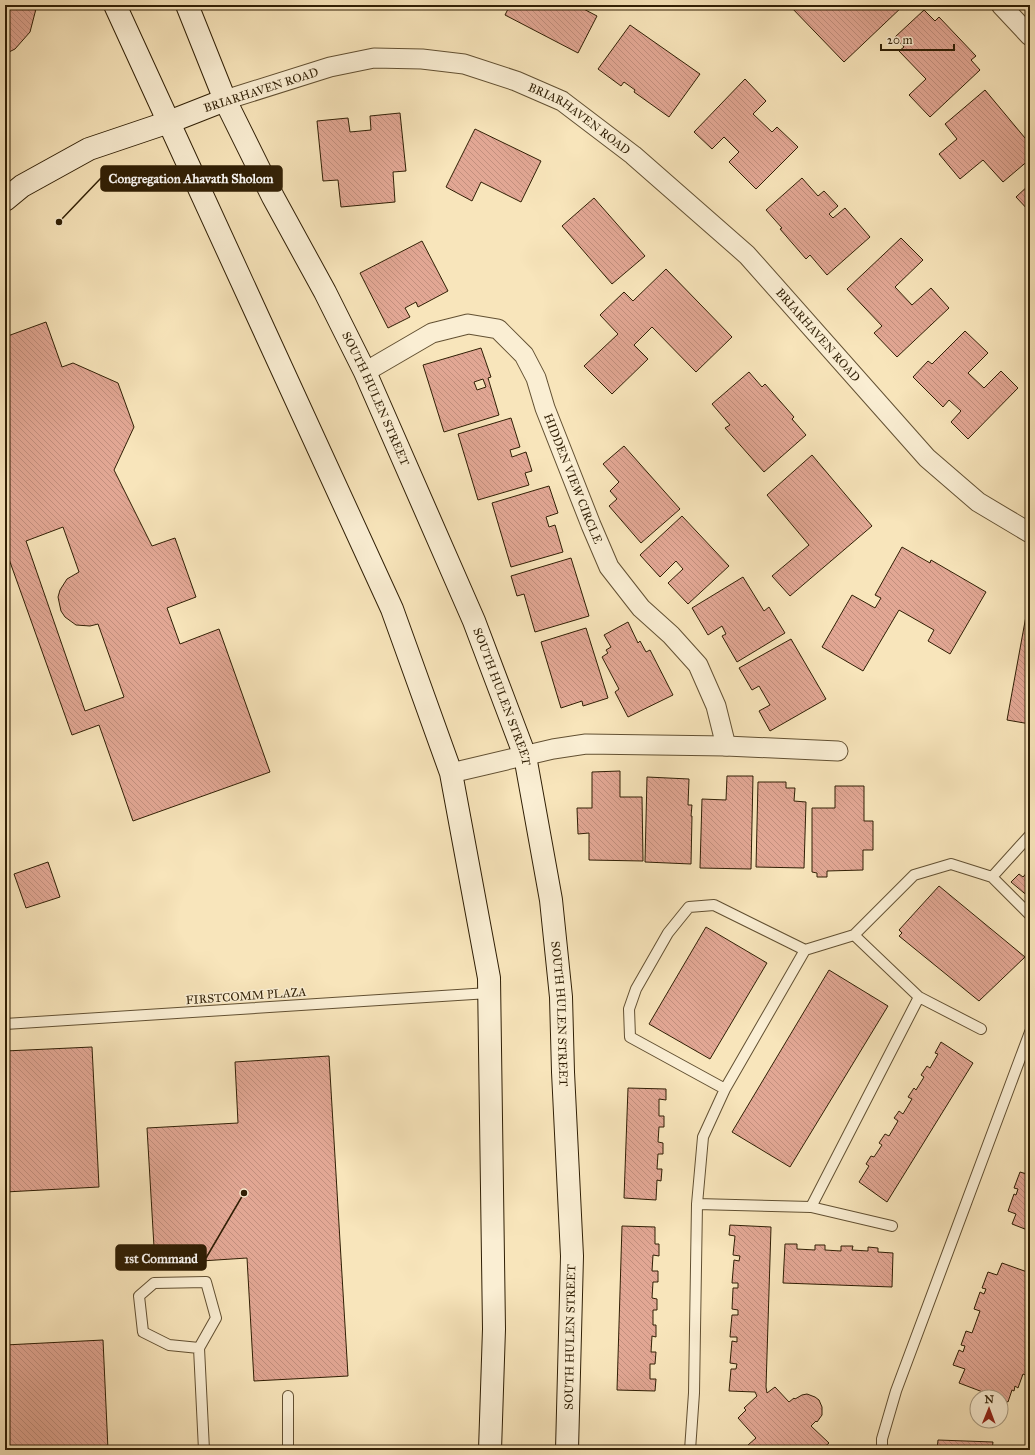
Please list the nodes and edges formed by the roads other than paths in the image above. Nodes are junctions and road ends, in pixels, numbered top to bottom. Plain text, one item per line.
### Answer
1 (115, 5) edge
2 (187, 5) edge
3 (1001, 5) edge
4 (1030, 36) edge
5 (225, 100) junction
6 (169, 122) junction
7 (5, 200) edge
8 (365, 372) junction
9 (1030, 533) edge
10 (726, 746) junction
11 (838, 751) dead end
12 (525, 756) junction
13 (451, 773) junction
14 (1030, 836) edge
15 (992, 877) junction
16 (1030, 915) edge
17 (854, 935) junction
18 (805, 950) junction
19 (489, 993) junction
20 (919, 997) junction
21 (5, 1024) edge
22 (981, 1029) dead end
23 (1030, 1032) edge
24 (725, 1089) junction
25 (697, 1204) junction
26 (811, 1208) junction
27 (892, 1226) dead end
28 (199, 1348) junction
29 (288, 1396) dead end
30 (204, 1450) edge
31 (288, 1450) edge
32 (490, 1450) edge
33 (567, 1450) edge
34 (690, 1450) edge
35 (882, 1450) edge

1 - 6 main road
2 - 5 main road, SOUTH HULEN STREET
3 - 4 street
5 - 6 main road, BRIARHAVEN ROAD
5 - 8 main road, SOUTH HULEN STREET
5 - 9 street, BRIARHAVEN ROAD
6 - 7 main road, BRIARHAVEN ROAD
6 - 13 main road
8 - 10 street, HIDDEN VIEW CIRCLE
8 - 12 main road, SOUTH HULEN STREET
10 - 11 street
10 - 12 street
12 - 13 street
12 - 33 main road, SOUTH HULEN STREET
13 - 19 main road
14 - 15 lane
15 - 16 lane
15 - 17 lane
17 - 18 lane
17 - 20 lane
18 - 24 lane
18 - 24 lane
19 - 21 lane, FIRSTCOMM PLAZA
19 - 32 main road
20 - 22 lane
20 - 26 lane
23 - 35 lane
24 - 25 lane
25 - 26 lane
25 - 34 lane
26 - 27 lane
28 - 28 lane
28 - 30 lane
29 - 31 lane

